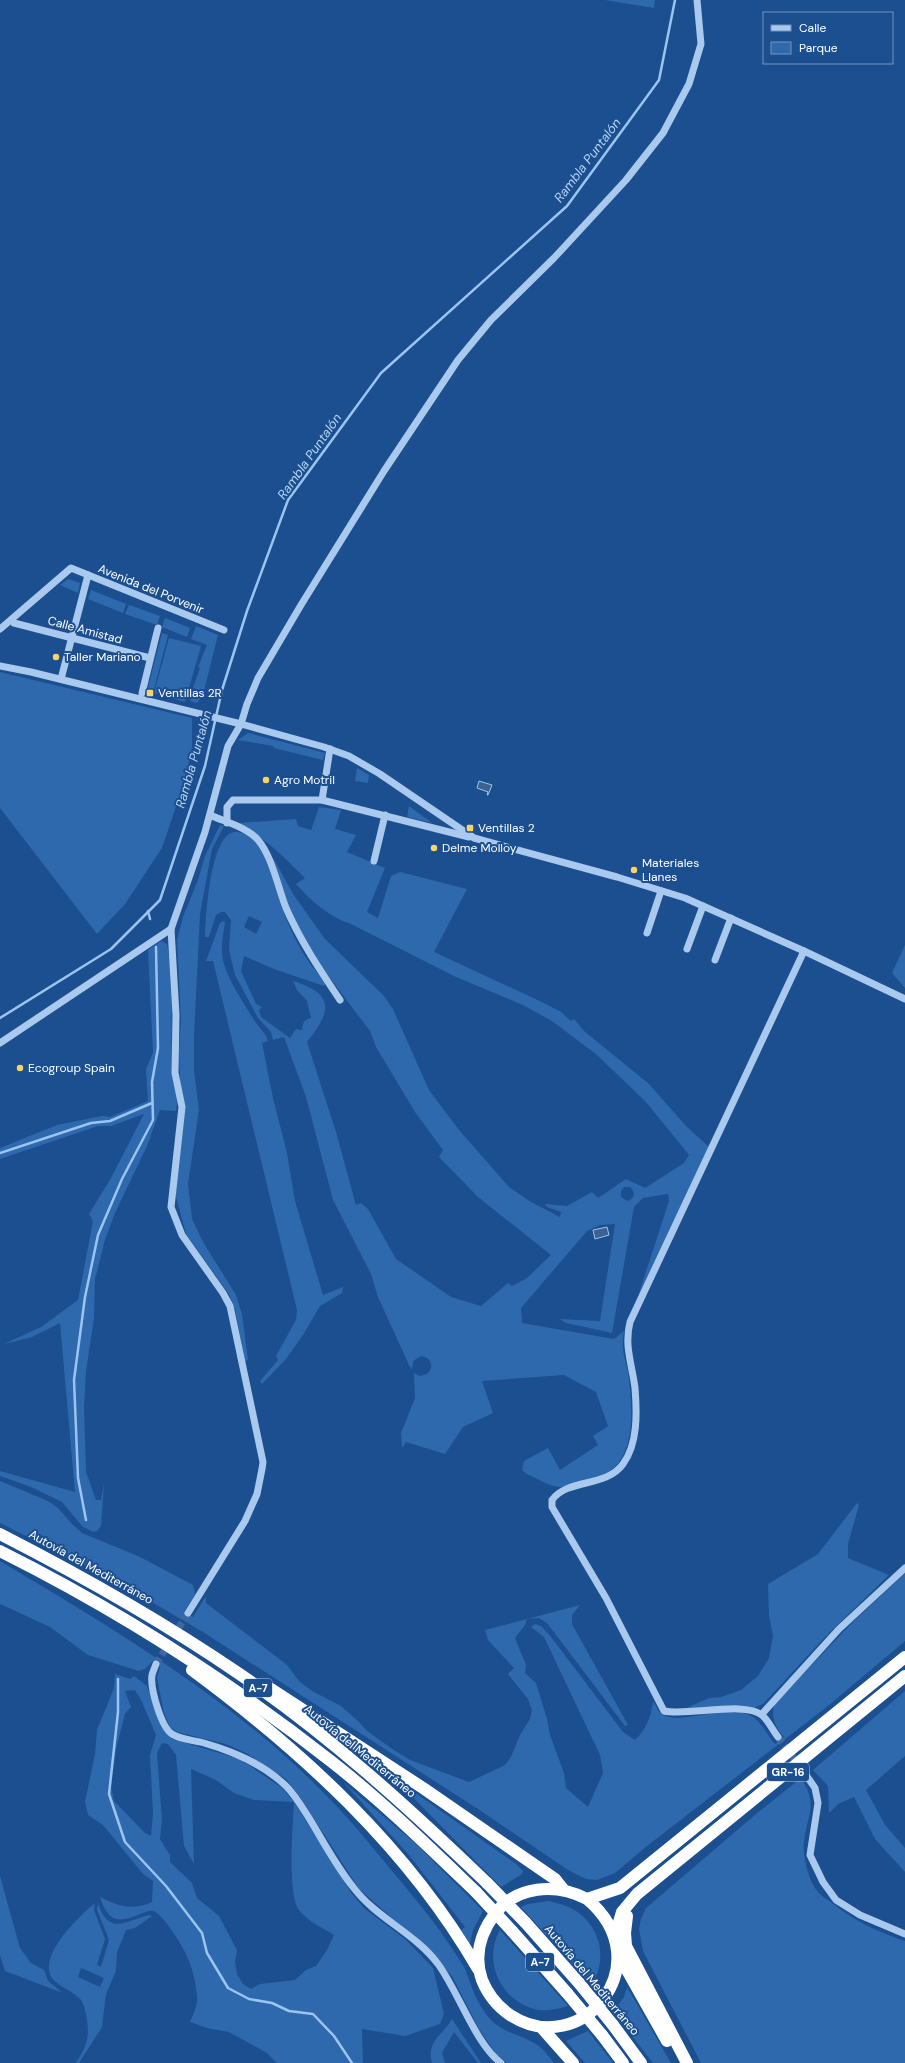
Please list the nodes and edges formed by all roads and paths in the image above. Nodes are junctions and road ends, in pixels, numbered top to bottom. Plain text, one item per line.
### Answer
1 (697, 0) edge
2 (88, 575) junction
3 (14, 623) dead end
4 (158, 628) dead end
5 (0, 629) edge
6 (224, 630) dead end
7 (71, 638) junction
8 (150, 658) junction
9 (0, 666) edge
10 (60, 679) junction
11 (142, 693) dead end
12 (238, 724) junction
13 (330, 750) junction
14 (322, 800) junction
15 (210, 815) junction
16 (385, 815) junction
17 (227, 823) junction
18 (474, 838) junction
19 (374, 861) dead end
20 (661, 891) junction
21 (703, 906) junction
22 (731, 918) junction
23 (171, 929) junction
24 (647, 933) dead end
25 (687, 949) dead end
26 (804, 951) junction
27 (715, 960) dead end
28 (905, 999) edge
29 (340, 1000) dead end
30 (0, 1043) edge
31 (0, 1534) edge
32 (0, 1551) edge
33 (905, 1568) edge
34 (188, 1613) tunnel mouth
35 (156, 1637) junction
36 (905, 1657) edge
37 (156, 1664) tunnel mouth
38 (239, 1674) junction
39 (905, 1676) edge
40 (762, 1714) junction
41 (778, 1737) tunnel mouth
42 (806, 1775) tunnel mouth
43 (670, 1868) junction
44 (564, 1889) junction
45 (587, 1899) junction
46 (905, 1934) edge
47 (615, 1936) junction
48 (618, 1954) junction
49 (479, 1970) junction
50 (540, 2027) junction
51 (501, 2063) edge
52 (573, 2063) edge
53 (623, 2063) edge
54 (641, 2063) edge
55 (680, 2063) edge
56 (687, 2063) edge

1 - 12 street
2 - 5 street, Avenida del Porvenir
2 - 6 street, Avenida del Porvenir
2 - 7 street
3 - 7 street, Calle Amistad
4 - 8 street
7 - 8 street, Calle Amistad
7 - 10 street
8 - 11 street
9 - 10 street
10 - 12 street
12 - 13 street
12 - 15 street
13 - 14 street
13 - 18 street
14 - 16 street
14 - 17 street
15 - 17 street
15 - 23 street
16 - 18 street
16 - 19 street
17 - 29 street
18 - 20 street
20 - 21 street
20 - 24 street
21 - 22 street
21 - 25 street
22 - 26 street
22 - 27 street
23 - 30 street
23 - 34 street
26 - 28 street
26 - 40 street
31 - 38 highway, Autovía del Mediterráneo / A-7
32 - 35 highway, A-7
33 - 40 street
35 - 49 highway
35 - 53 highway, A-7, bridge
36 - 45 highway, GR-16
37 - 51 street
38 - 44 highway
38 - 54 highway, Autovía del Mediterráneo / A-7, bridge
39 - 43 highway, GR-16
40 - 41 street
42 - 46 street
43 - 47 highway, GR-16
43 - 56 highway
44 - 45 highway
44 - 49 highway
45 - 47 highway
47 - 48 highway
48 - 50 highway
48 - 55 highway
49 - 50 highway
50 - 52 highway

